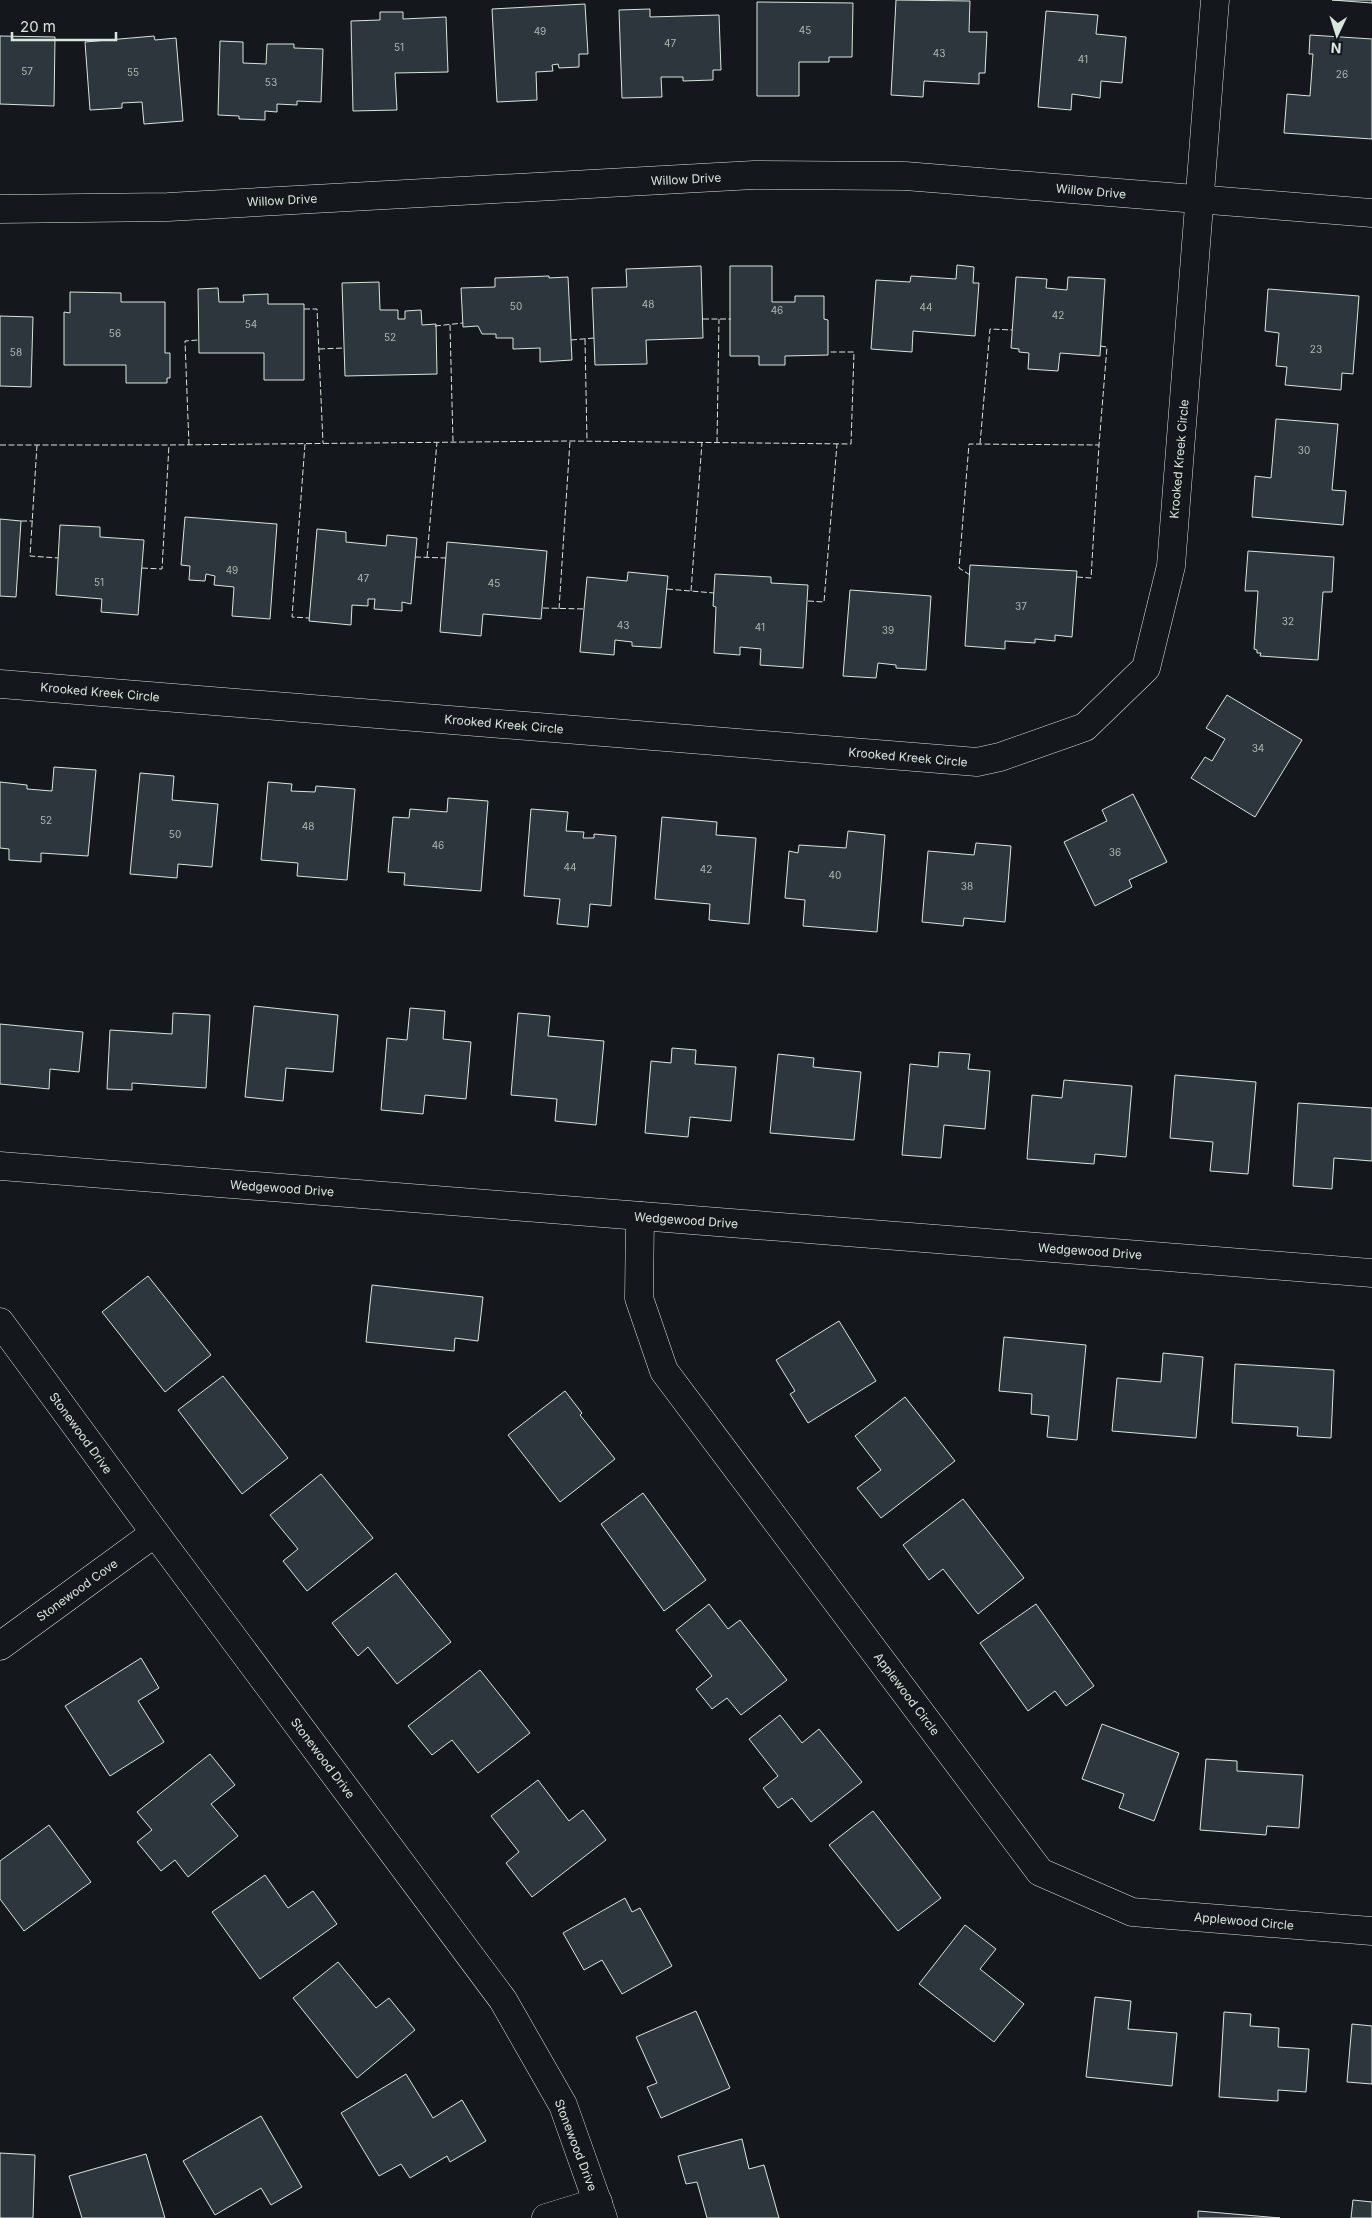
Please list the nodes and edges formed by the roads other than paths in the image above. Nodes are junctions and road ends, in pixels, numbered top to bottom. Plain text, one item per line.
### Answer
1 (1214, 0) edge
2 (1198, 200) junction
3 (0, 209) edge
4 (1372, 213) edge
5 (0, 684) edge
6 (0, 1166) edge
7 (640, 1216) junction
8 (1372, 1273) edge
9 (0, 1322) edge
10 (155, 1534) junction
11 (0, 1646) edge
12 (1372, 1931) edge
13 (601, 2210) edge
14 (546, 2218) edge

1 - 2 street, Krooked Kreek Circle
2 - 3 street, Willow Drive
2 - 4 street, Willow Drive
2 - 5 street, Krooked Kreek Circle
6 - 7 street, Wedgewood Drive
7 - 8 street, Wedgewood Drive
7 - 12 street, Applewood Circle
9 - 10 street, Stonewood Drive
10 - 11 street, Stonewood Cove
10 - 13 street, Stonewood Drive
13 - 14 street

